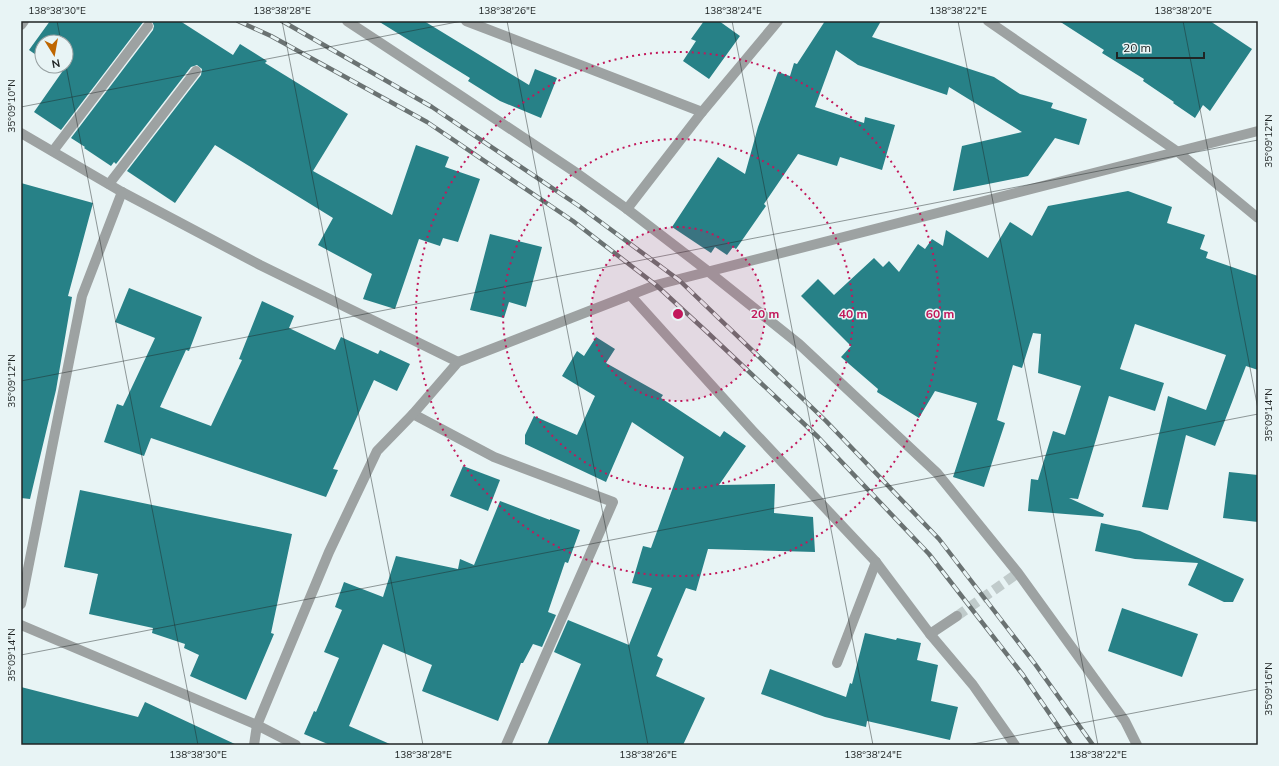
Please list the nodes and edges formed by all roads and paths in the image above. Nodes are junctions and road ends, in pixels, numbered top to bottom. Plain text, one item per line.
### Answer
1 (24, 21) edge
2 (349, 21) edge
3 (466, 21) edge
4 (778, 21) edge
5 (988, 21) edge
6 (21, 25) edge
7 (148, 26) dead end
8 (196, 71) dead end
9 (702, 112) junction
10 (1258, 131) edge
11 (21, 133) edge
12 (53, 152) junction
13 (1178, 152) junction
14 (109, 184) junction
15 (122, 192) junction
16 (628, 209) junction
17 (1258, 218) edge
18 (709, 272) junction
19 (630, 295) junction
20 (458, 362) junction
21 (413, 414) junction
22 (876, 562) junction
23 (21, 604) edge
24 (957, 616) tunnel mouth
25 (21, 625) edge
26 (930, 634) junction
27 (837, 663) dead end
28 (257, 725) junction
29 (254, 745) edge
30 (296, 745) edge
31 (506, 745) edge
32 (1014, 745) edge
33 (1137, 745) edge

1 - 6 street
2 - 16 street
3 - 9 street
4 - 9 street
5 - 13 street
7 - 12 street
8 - 14 street
9 - 16 street
10 - 13 street
11 - 12 street
12 - 14 street
13 - 17 street
13 - 18 street
14 - 15 street
15 - 20 street
15 - 23 street
16 - 18 street
18 - 19 street
18 - 33 street
19 - 20 street
19 - 22 street
20 - 21 street
21 - 28 street
21 - 31 street
22 - 26 street
22 - 27 street
24 - 26 street
25 - 28 street
26 - 32 street
28 - 29 street
28 - 30 street

